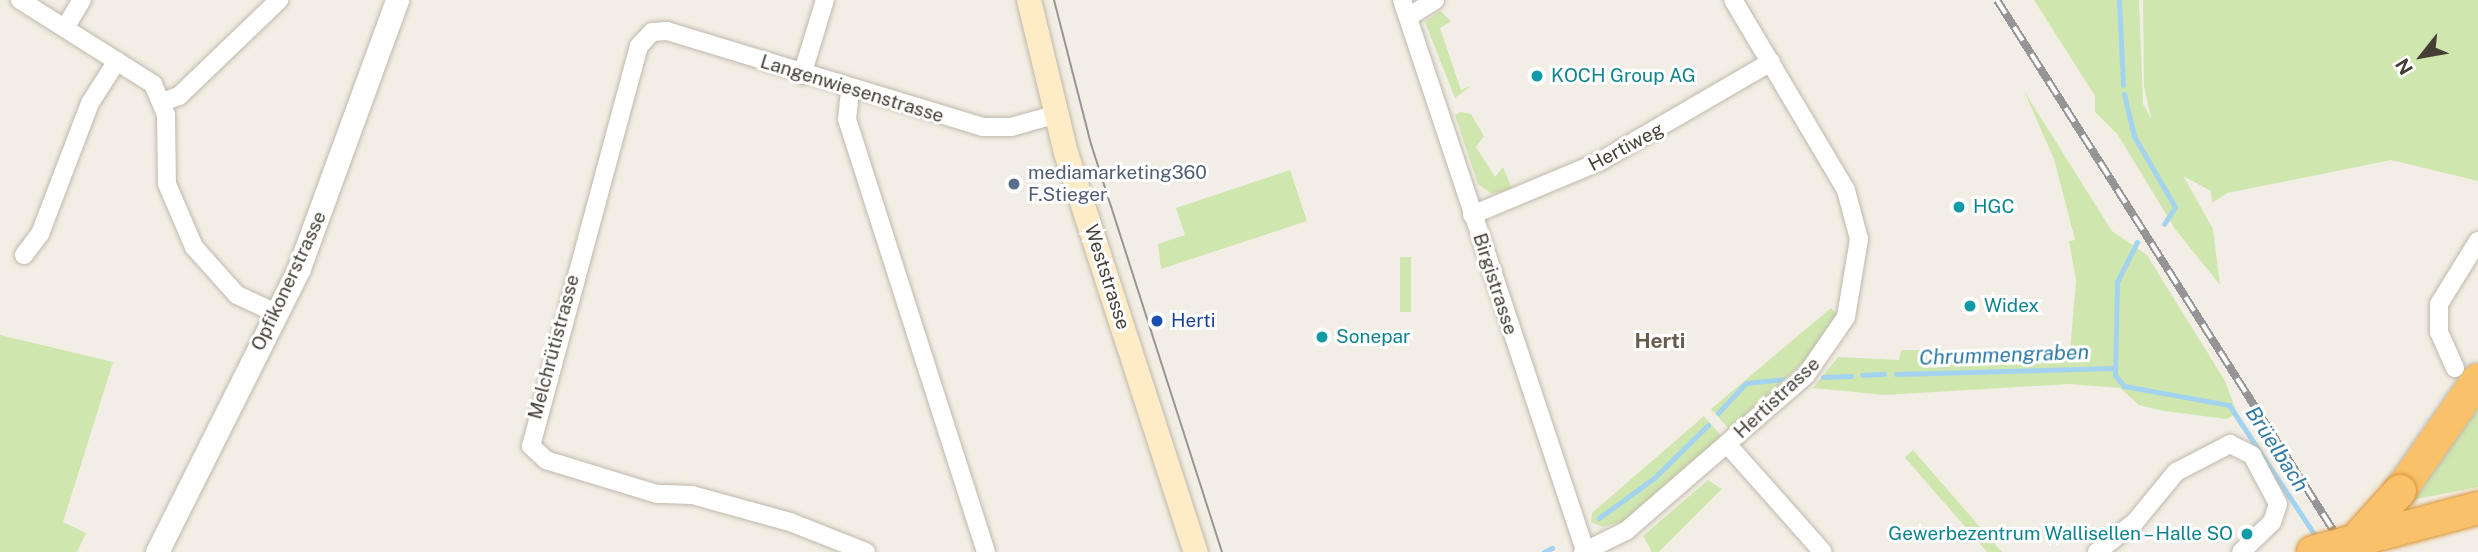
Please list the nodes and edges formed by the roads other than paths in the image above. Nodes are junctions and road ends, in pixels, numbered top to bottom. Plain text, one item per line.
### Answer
1 (20, 0) edge
2 (82, 0) edge
3 (279, 0) edge
4 (397, 0) edge
5 (825, 0) edge
6 (1028, 0) edge
7 (1436, 0) edge
8 (1733, 0) edge
9 (1405, 8) edge
10 (65, 28) junction
11 (652, 32) joint
12 (117, 61) junction
13 (1771, 62) junction
14 (802, 75) junction
15 (850, 91) junction
16 (163, 102) junction
17 (1054, 115) junction
18 (1472, 215) junction
19 (2478, 242) edge
20 (24, 255) dead end
21 (276, 313) junction
22 (2467, 373) edge
23 (1727, 444) junction
24 (2478, 508) edge
25 (159, 548) edge
26 (1584, 551) edge
27 (866, 552) edge
28 (986, 552) edge
29 (1196, 552) edge
30 (1823, 552) edge
31 (2097, 552) edge
32 (2241, 552) edge
33 (2313, 552) edge
34 (2344, 552) edge

1 - 10 street
2 - 10 street
3 - 16 street
4 - 21 street, Opfikonerstrasse
5 - 14 street
6 - 17 main road, Weststrasse
7 - 9 street, Birgistrasse
8 - 13 street, Hertistrasse
9 - 18 street, Birgistrasse
10 - 12 street
11 - 14 street, Langenwiesenstrasse
11 - 27 street, Melchrütistrasse
12 - 16 street
12 - 20 street
13 - 18 street, Hertiweg
13 - 23 street, Hertistrasse
14 - 15 street, Langenwiesenstrasse
15 - 17 street, Langenwiesenstrasse
15 - 28 street
16 - 21 street
17 - 29 main road, Weststrasse
18 - 26 street, Birgistrasse
19 - 22 street
21 - 25 street, Opfikonerstrasse
22 - 34 highway, bridge
23 - 26 street, Hertistrasse
23 - 30 street
24 - 33 highway, bridge
31 - 32 street

